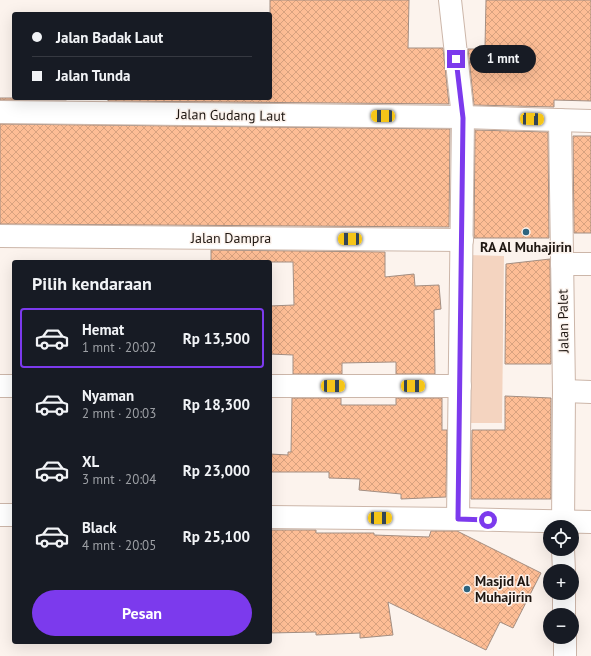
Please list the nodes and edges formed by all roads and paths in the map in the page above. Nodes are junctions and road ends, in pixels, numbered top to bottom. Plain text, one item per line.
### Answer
1 (450, 0) edge
2 (0, 112) edge
3 (463, 118) junction
4 (560, 120) junction
5 (591, 120) edge
6 (0, 236) edge
7 (462, 240) junction
8 (562, 264) junction
9 (591, 264) edge
10 (0, 386) edge
11 (12, 386) edge
12 (272, 386) edge
13 (460, 386) junction
14 (564, 392) junction
15 (591, 392) edge
16 (0, 515) edge
17 (12, 515) edge
18 (272, 517) edge
19 (458, 519) junction
20 (563, 520) edge
21 (591, 522) edge
22 (543, 523) edge
23 (579, 523) edge
24 (565, 644) edge
25 (565, 656) edge

1 - 3 street
2 - 3 street, Jalan Gudang Laut
3 - 4 street, Jalan Gudang Laut
3 - 7 street
4 - 5 street, Jalan Gudang Laut
4 - 8 street, Jalan Palet
6 - 7 street, Jalan Dampra
7 - 13 street
8 - 9 street
8 - 14 street, Jalan Palet
10 - 11 street
12 - 13 street
13 - 19 street
14 - 15 street
14 - 20 street, Jalan Palet
16 - 17 street
18 - 19 street
19 - 22 street
21 - 23 street
24 - 25 street

